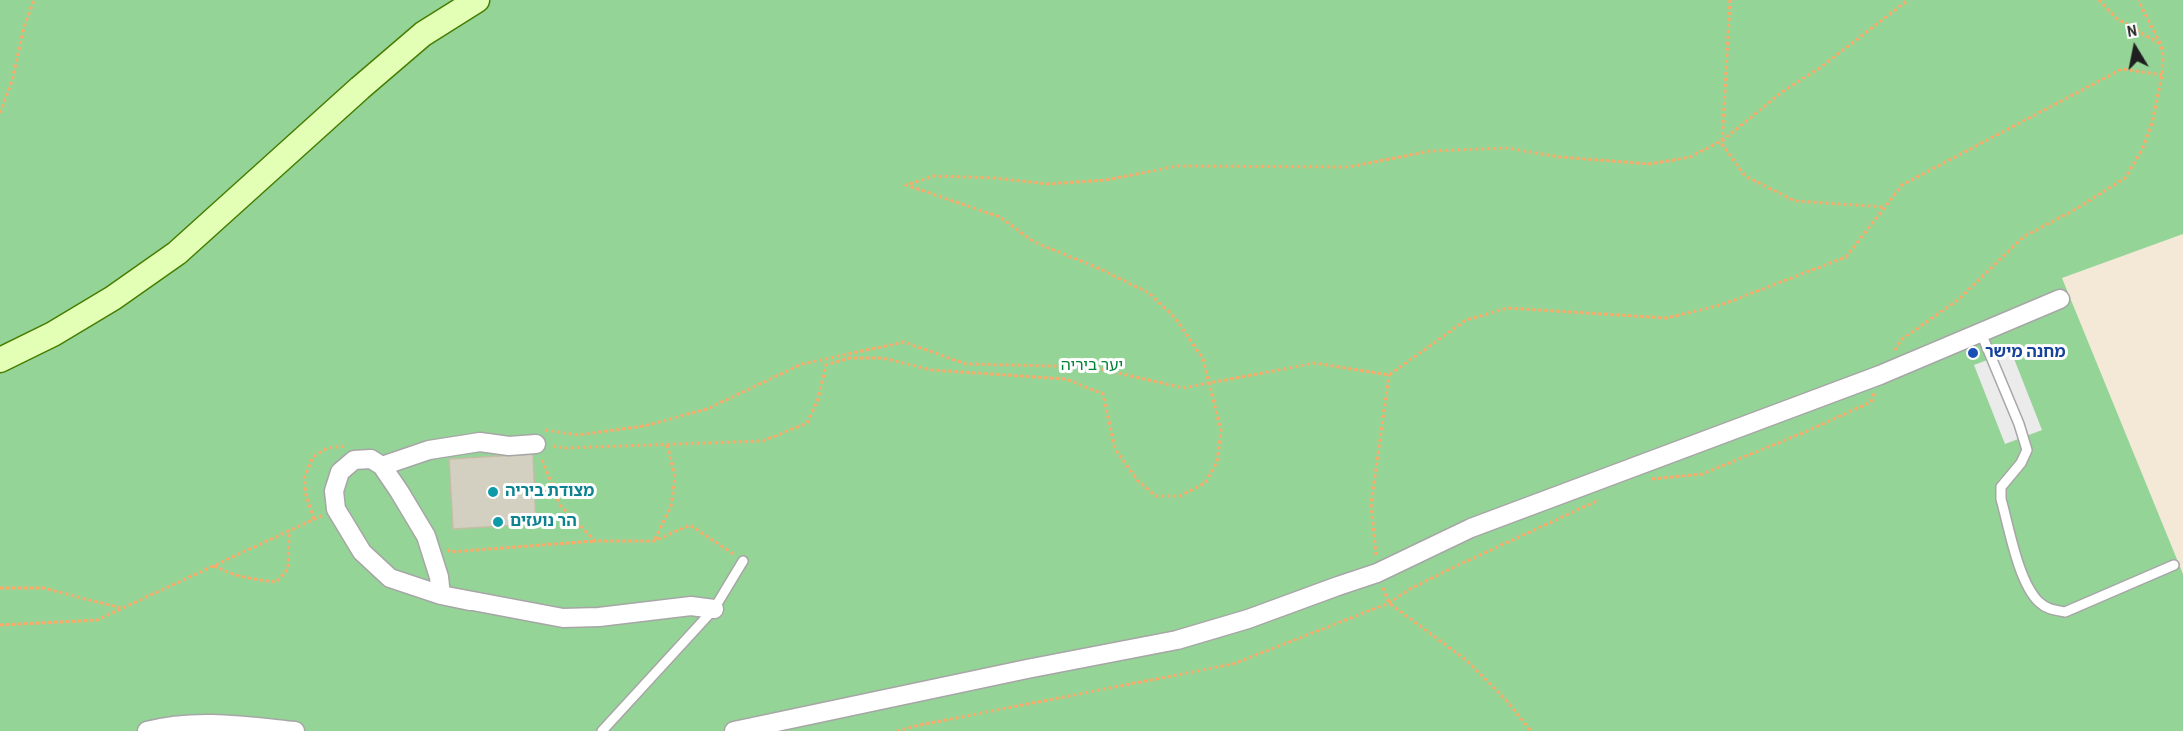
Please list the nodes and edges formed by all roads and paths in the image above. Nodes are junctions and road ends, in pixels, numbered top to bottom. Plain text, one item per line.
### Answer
1 (34, 0) edge
2 (477, 0) edge
3 (1730, 0) edge
4 (1908, 0) edge
5 (2099, 0) edge
6 (2138, 0) edge
7 (2161, 45) junction
8 (2162, 75) junction
9 (0, 113) edge
10 (1723, 140) junction
11 (1885, 207) junction
12 (2060, 299) dead end
13 (1981, 333) junction
14 (0, 360) edge
15 (1389, 375) junction
16 (1880, 375) junction
17 (1209, 383) junction
18 (536, 444) junction
19 (667, 444) junction
20 (382, 466) junction
21 (1644, 480) dead end
22 (1602, 498) dead end
23 (314, 519) dead end
24 (289, 531) junction
25 (654, 541) junction
26 (595, 542) junction
27 (444, 544) dead end
28 (743, 561) joint
29 (2174, 565) dead end
30 (214, 566) junction
31 (1377, 573) junction
32 (0, 588) edge
33 (441, 595) junction
34 (470, 601) dead end
35 (1389, 603) junction
36 (123, 609) junction
37 (714, 609) junction
38 (0, 625) edge
39 (147, 731) edge
40 (295, 731) edge
41 (602, 731) edge
42 (734, 731) edge
43 (898, 731) edge
44 (1531, 731) edge

1 - 9 path
2 - 14 main road
3 - 10 path
4 - 10 path
5 - 7 path
6 - 7 path
7 - 8 path
8 - 11 path
8 - 16 path
10 - 11 path
10 - 17 path
11 - 15 path
12 - 13 street
13 - 16 street
13 - 29 lane
15 - 17 path
15 - 31 path
16 - 21 path
16 - 31 street
17 - 18 path
17 - 19 path
18 - 19 path
18 - 20 street
18 - 26 path
19 - 25 path
20 - 33 street
20 - 33 street
22 - 35 path
23 - 24 path
24 - 30 path
24 - 30 path
25 - 26 path
25 - 28 path
26 - 27 path
28 - 37 lane
30 - 36 path
31 - 35 path
31 - 42 street
32 - 36 path
33 - 34 street
33 - 37 street
35 - 43 path
35 - 44 path
36 - 38 path
37 - 41 lane
39 - 40 street

